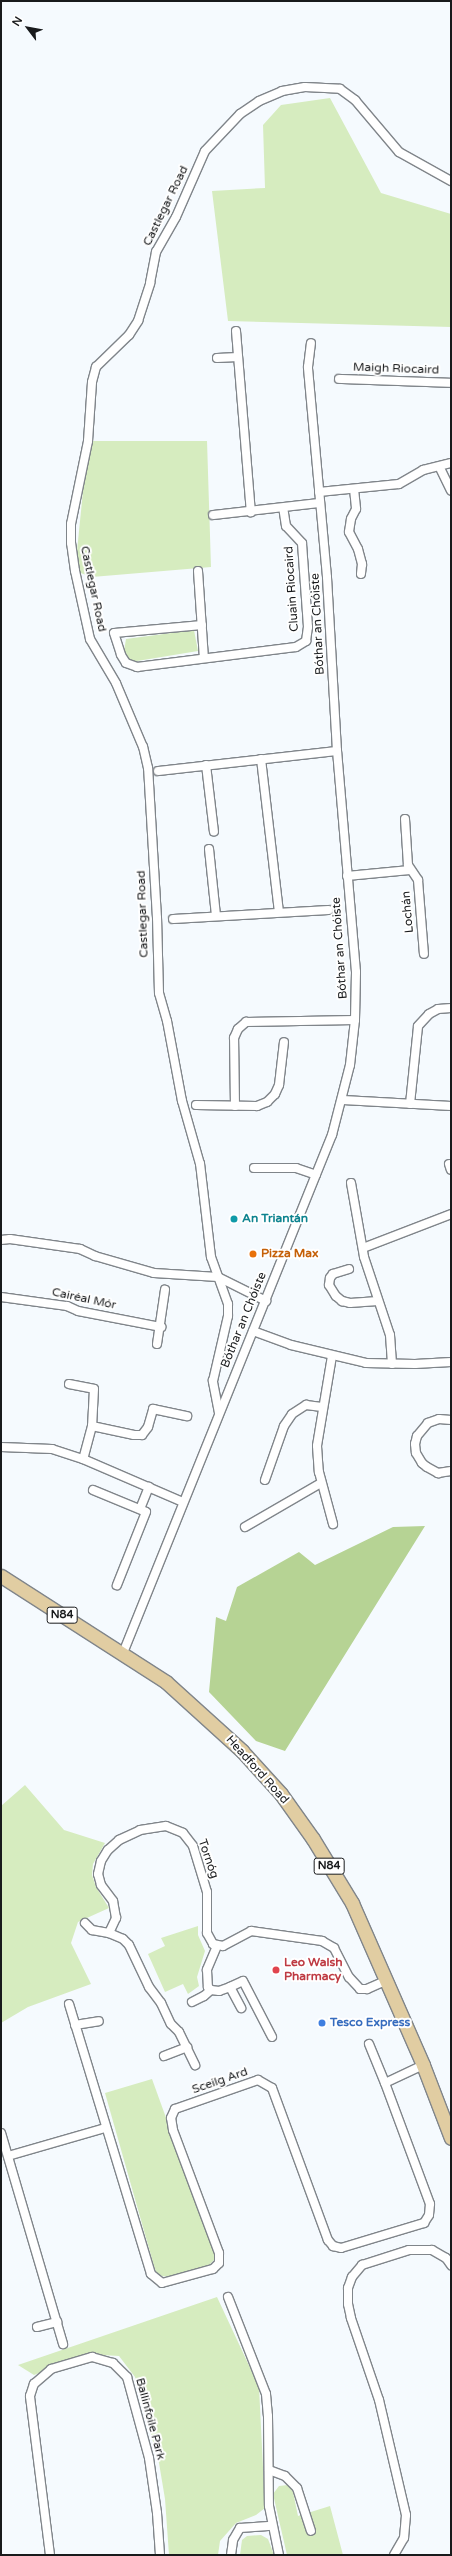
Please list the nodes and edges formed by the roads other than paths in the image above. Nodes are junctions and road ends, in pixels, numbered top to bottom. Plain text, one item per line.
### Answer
1 (451, 181) edge
2 (236, 331) dead end
3 (312, 343) dead end
4 (238, 357) junction
5 (217, 358) dead end
6 (340, 379) dead end
7 (451, 383) edge
8 (451, 463) edge
9 (440, 468) junction
10 (354, 489) junction
11 (451, 491) edge
12 (319, 492) junction
13 (319, 503) junction
14 (283, 508) junction
15 (251, 512) junction
16 (213, 515) dead end
17 (198, 571) dead end
18 (361, 574) dead end
19 (202, 625) junction
20 (204, 658) junction
21 (337, 752) junction
22 (261, 759) junction
23 (206, 765) junction
24 (158, 771) dead end
25 (405, 819) dead end
26 (214, 832) dead end
27 (209, 849) dead end
28 (410, 870) junction
29 (347, 876) junction
30 (329, 910) dead end
31 (279, 912) junction
32 (216, 916) junction
33 (173, 919) dead end
34 (424, 954) dead end
35 (451, 1008) edge
36 (355, 1020) junction
37 (284, 1042) dead end
38 (343, 1100) junction
39 (410, 1104) junction
40 (196, 1105) dead end
41 (235, 1106) junction
42 (451, 1106) edge
43 (254, 1168) dead end
44 (316, 1175) junction
45 (351, 1183) dead end
46 (451, 1214) edge
47 (1, 1240) edge
48 (363, 1248) junction
49 (350, 1269) dead end
50 (218, 1277) junction
51 (165, 1290) dead end
52 (1, 1297) edge
53 (266, 1301) junction
54 (378, 1301) junction
55 (161, 1327) junction
56 (253, 1332) junction
57 (157, 1344) dead end
58 (332, 1356) junction
59 (451, 1362) edge
60 (392, 1364) junction
61 (69, 1384) dead end
62 (322, 1407) junction
63 (218, 1413) junction
64 (187, 1416) dead end
65 (451, 1420) edge
66 (92, 1426) junction
67 (1, 1448) edge
68 (83, 1459) junction
69 (451, 1471) edge
70 (265, 1480) dead end
71 (322, 1483) junction
72 (149, 1487) junction
73 (93, 1490) dead end
74 (183, 1502) junction
75 (140, 1509) junction
76 (334, 1524) dead end
77 (246, 1527) dead end
78 (1, 1576) edge
79 (116, 1585) dead end
80 (123, 1653) junction
81 (85, 1923) dead end
82 (109, 1934) junction
83 (217, 1946) junction
84 (387, 1980) junction
85 (230, 1987) junction
86 (210, 1990) junction
87 (192, 2002) dead end
88 (69, 2004) dead end
89 (241, 2008) dead end
90 (98, 2021) dead end
91 (75, 2026) junction
92 (272, 2037) dead end
93 (369, 2044) dead end
94 (187, 2047) junction
95 (164, 2056) dead end
96 (195, 2065) dead end
97 (423, 2065) junction
98 (385, 2082) junction
99 (105, 2128) junction
100 (1, 2133) edge
101 (451, 2138) edge
102 (8, 2156) junction
103 (451, 2265) edge
104 (228, 2297) dead end
105 (57, 2322) junction
106 (37, 2327) dead end
107 (63, 2344) dead end
108 (268, 2470) junction
109 (272, 2526) junction
110 (311, 2531) dead end
111 (50, 2555) edge
112 (160, 2555) edge
113 (231, 2555) edge
114 (279, 2555) edge
115 (394, 2555) edge

1 - 50 street, Castlegar Road
2 - 4 street
3 - 12 street, Bóthar an Chóiste
4 - 5 street
4 - 15 street
6 - 7 street, Maigh Riocaird
8 - 9 street
9 - 10 street
9 - 11 street
10 - 12 street
10 - 18 street
12 - 13 street, Bóthar an Chóiste
13 - 14 street
13 - 21 street, Bóthar an Chóiste
14 - 15 street
14 - 20 street, Cluain Riocaird
15 - 16 street
17 - 19 street
19 - 20 street
19 - 20 street, Cluain Riocaird
21 - 22 street
21 - 29 street, Bóthar an Chóiste
22 - 23 street
22 - 31 street
23 - 24 street
23 - 26 street
25 - 28 street, Lochán
27 - 32 street
28 - 29 street
28 - 34 street, Lochán
29 - 36 street, Bóthar an Chóiste
30 - 31 street
31 - 32 street
32 - 33 street
35 - 39 street
36 - 38 street, Bóthar an Chóiste
36 - 41 street
37 - 41 street
38 - 39 street
38 - 44 street, Bóthar an Chóiste
39 - 42 street
40 - 41 street
43 - 44 street
44 - 53 street, Bóthar an Chóiste
45 - 48 street
46 - 48 street
47 - 50 street
48 - 54 street
49 - 54 street
50 - 53 street
50 - 63 street, Castlegar Road
51 - 55 street
52 - 55 street, Cairéal Mór
53 - 56 street, Bóthar an Chóiste
54 - 60 street
55 - 57 street
56 - 58 street
56 - 63 street, Bóthar an Chóiste
58 - 60 street
58 - 62 street
59 - 60 street
61 - 66 street
62 - 70 street
62 - 71 street
63 - 74 street, Bóthar an Chóiste
64 - 66 street
65 - 69 street
66 - 68 street
67 - 68 street
68 - 72 street
71 - 76 street
71 - 77 street
72 - 74 street
72 - 75 street
73 - 75 street
74 - 80 street, Bóthar an Chóiste
75 - 79 street
78 - 80 main road, Headford Road / N84
80 - 84 main road, Headford Road / N84
81 - 82 street
82 - 83 street, Tornóg
82 - 94 street
83 - 84 street
83 - 86 street
84 - 97 main road, Headford Road / N84
85 - 86 street
85 - 89 street
85 - 92 street
86 - 87 street
88 - 91 street, Sceilg Ard
90 - 91 street
91 - 99 street, Sceilg Ard
93 - 98 street, Sceilg Ard
94 - 95 street
94 - 96 street
97 - 98 street
97 - 101 main road, Headford Road / N84
98 - 99 street, Sceilg Ard
99 - 102 street
100 - 102 street
102 - 105 street
103 - 115 street
104 - 108 street
105 - 106 street
105 - 107 street
108 - 109 street
108 - 110 street
109 - 113 street
109 - 114 street
111 - 112 street, Ballinfoile Park

